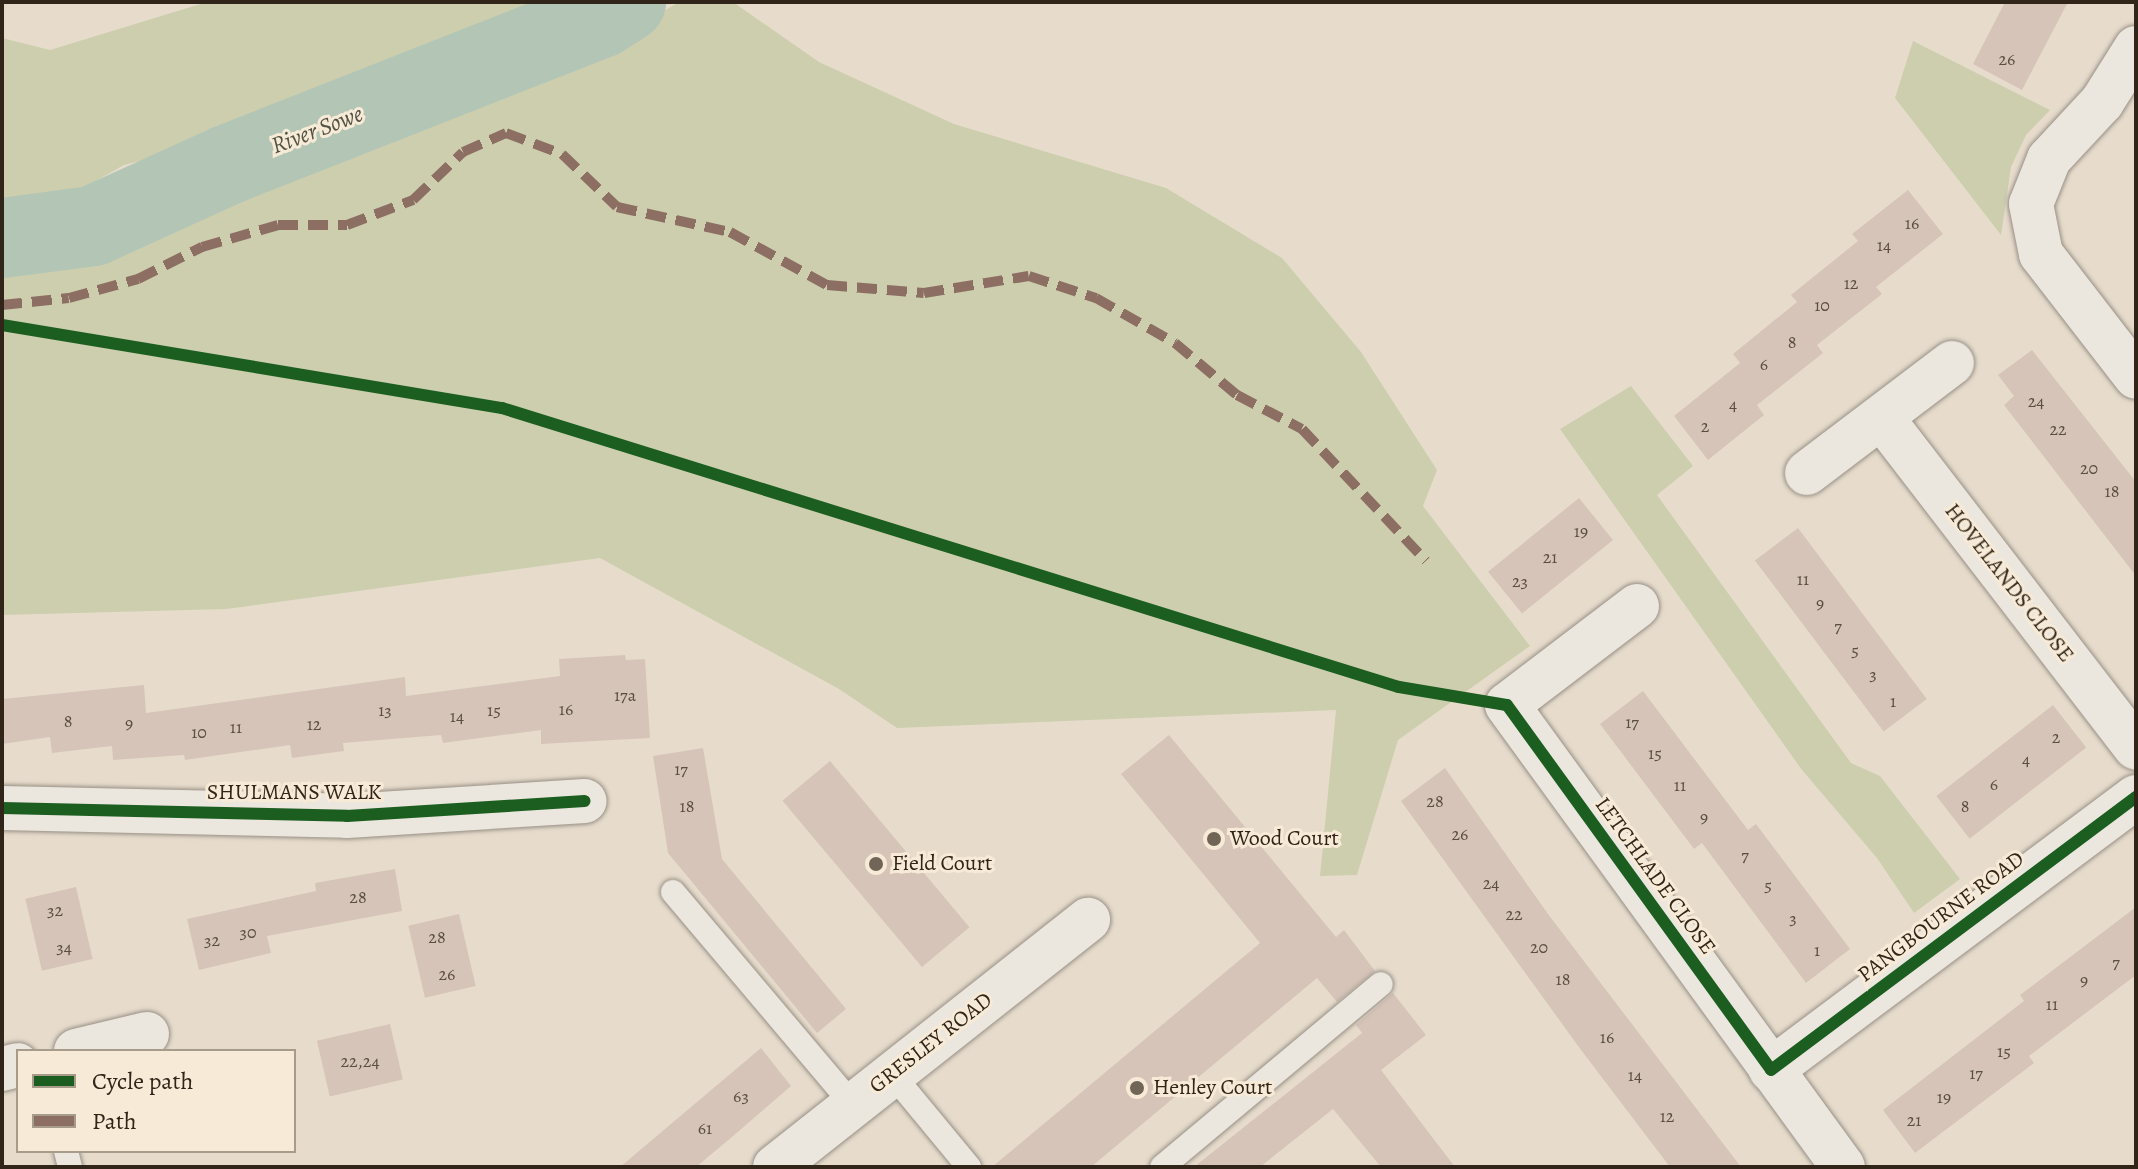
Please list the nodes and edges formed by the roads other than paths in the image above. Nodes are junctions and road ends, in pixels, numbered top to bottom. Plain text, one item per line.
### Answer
1 (2136, 48) edge
2 (1952, 363) dead end
3 (2136, 377) edge
4 (1882, 418) junction
5 (1807, 473) dead end
6 (1637, 606) dead end
7 (2136, 748) edge
8 (2136, 797) edge
9 (585, 801) dead end
10 (2, 808) edge
11 (673, 892) dead end
12 (1088, 920) dead end
13 (1381, 984) dead end
14 (147, 1034) dead end
15 (84, 1049) edge
16 (1771, 1070) junction
17 (892, 1074) junction
18 (853, 1105) junction
19 (775, 1167) edge
20 (969, 1167) edge
21 (1162, 1167) edge
22 (1843, 1167) edge

1 - 3 street
2 - 4 street
4 - 5 street
4 - 7 street, HOVELANDS CLOSE
6 - 16 street, LETCHLADE CLOSE
8 - 16 street, PANGBOURNE ROAD
9 - 10 street, SHULMANS WALK
11 - 18 lane
12 - 17 street, GRESLEY ROAD
13 - 21 lane
14 - 15 street
16 - 22 street, LETCHLADE CLOSE
17 - 18 street, GRESLEY ROAD
17 - 20 lane
18 - 19 street, GRESLEY ROAD

